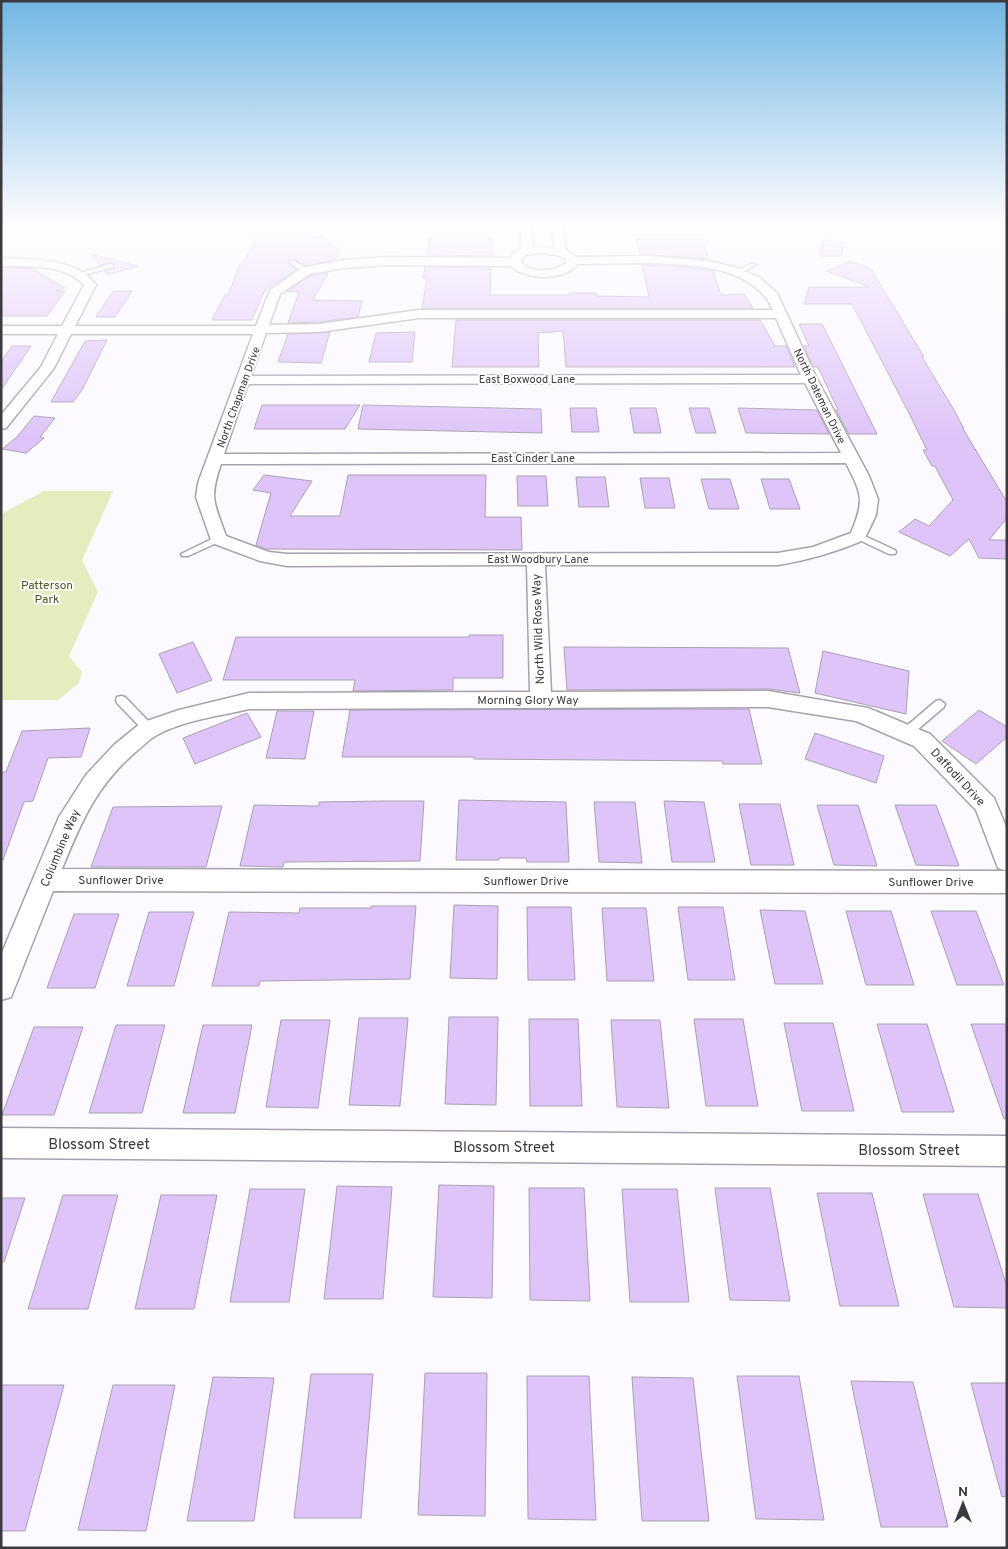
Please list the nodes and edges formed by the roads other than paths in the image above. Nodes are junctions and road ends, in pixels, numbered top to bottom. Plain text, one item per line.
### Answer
1 (84, 295) edge
2 (273, 295) edge
3 (772, 295) edge
4 (781, 314) junction
5 (262, 329) junction
6 (1, 330) edge
7 (65, 330) junction
8 (810, 379) junction
9 (245, 380) junction
10 (1, 397) edge
11 (23, 397) junction
12 (1, 425) edge
13 (850, 458) junction
14 (216, 459) junction
15 (858, 536) junction
16 (218, 539) junction
17 (892, 552) dead end
18 (185, 554) dead end
19 (536, 558) junction
20 (120, 700) dead end
21 (541, 700) junction
22 (940, 704) dead end
23 (149, 729) junction
24 (906, 734) junction
25 (1007, 861) edge
26 (46, 880) junction
27 (1007, 882) edge
28 (1, 988) edge
29 (1, 1143) edge
30 (1007, 1151) edge

1 - 7 street
2 - 5 street, North Chapman Drive
3 - 4 street, North Dateman Drive
4 - 5 street
4 - 8 street, North Dateman Drive
5 - 7 street
5 - 9 street, North Chapman Drive
6 - 7 street
7 - 11 street
8 - 9 street, East Boxwood Lane
8 - 13 street, North Dateman Drive
9 - 14 street, North Chapman Drive
10 - 11 street
11 - 12 street
13 - 14 street, East Cinder Lane
13 - 15 street, North Dateman Drive
14 - 16 street, North Chapman Drive
15 - 17 lane
15 - 19 street, East Woodbury Lane
16 - 18 lane
16 - 19 street, East Woodbury Lane
19 - 21 street, North Wild Rose Way
20 - 23 lane
21 - 23 street, Morning Glory Way
21 - 24 street, Morning Glory Way
22 - 24 lane
23 - 26 street, Columbine Way
24 - 25 street, Daffodil Drive
26 - 27 street, Sunflower Drive
26 - 28 street, Columbine Way
29 - 30 street, Blossom Street

